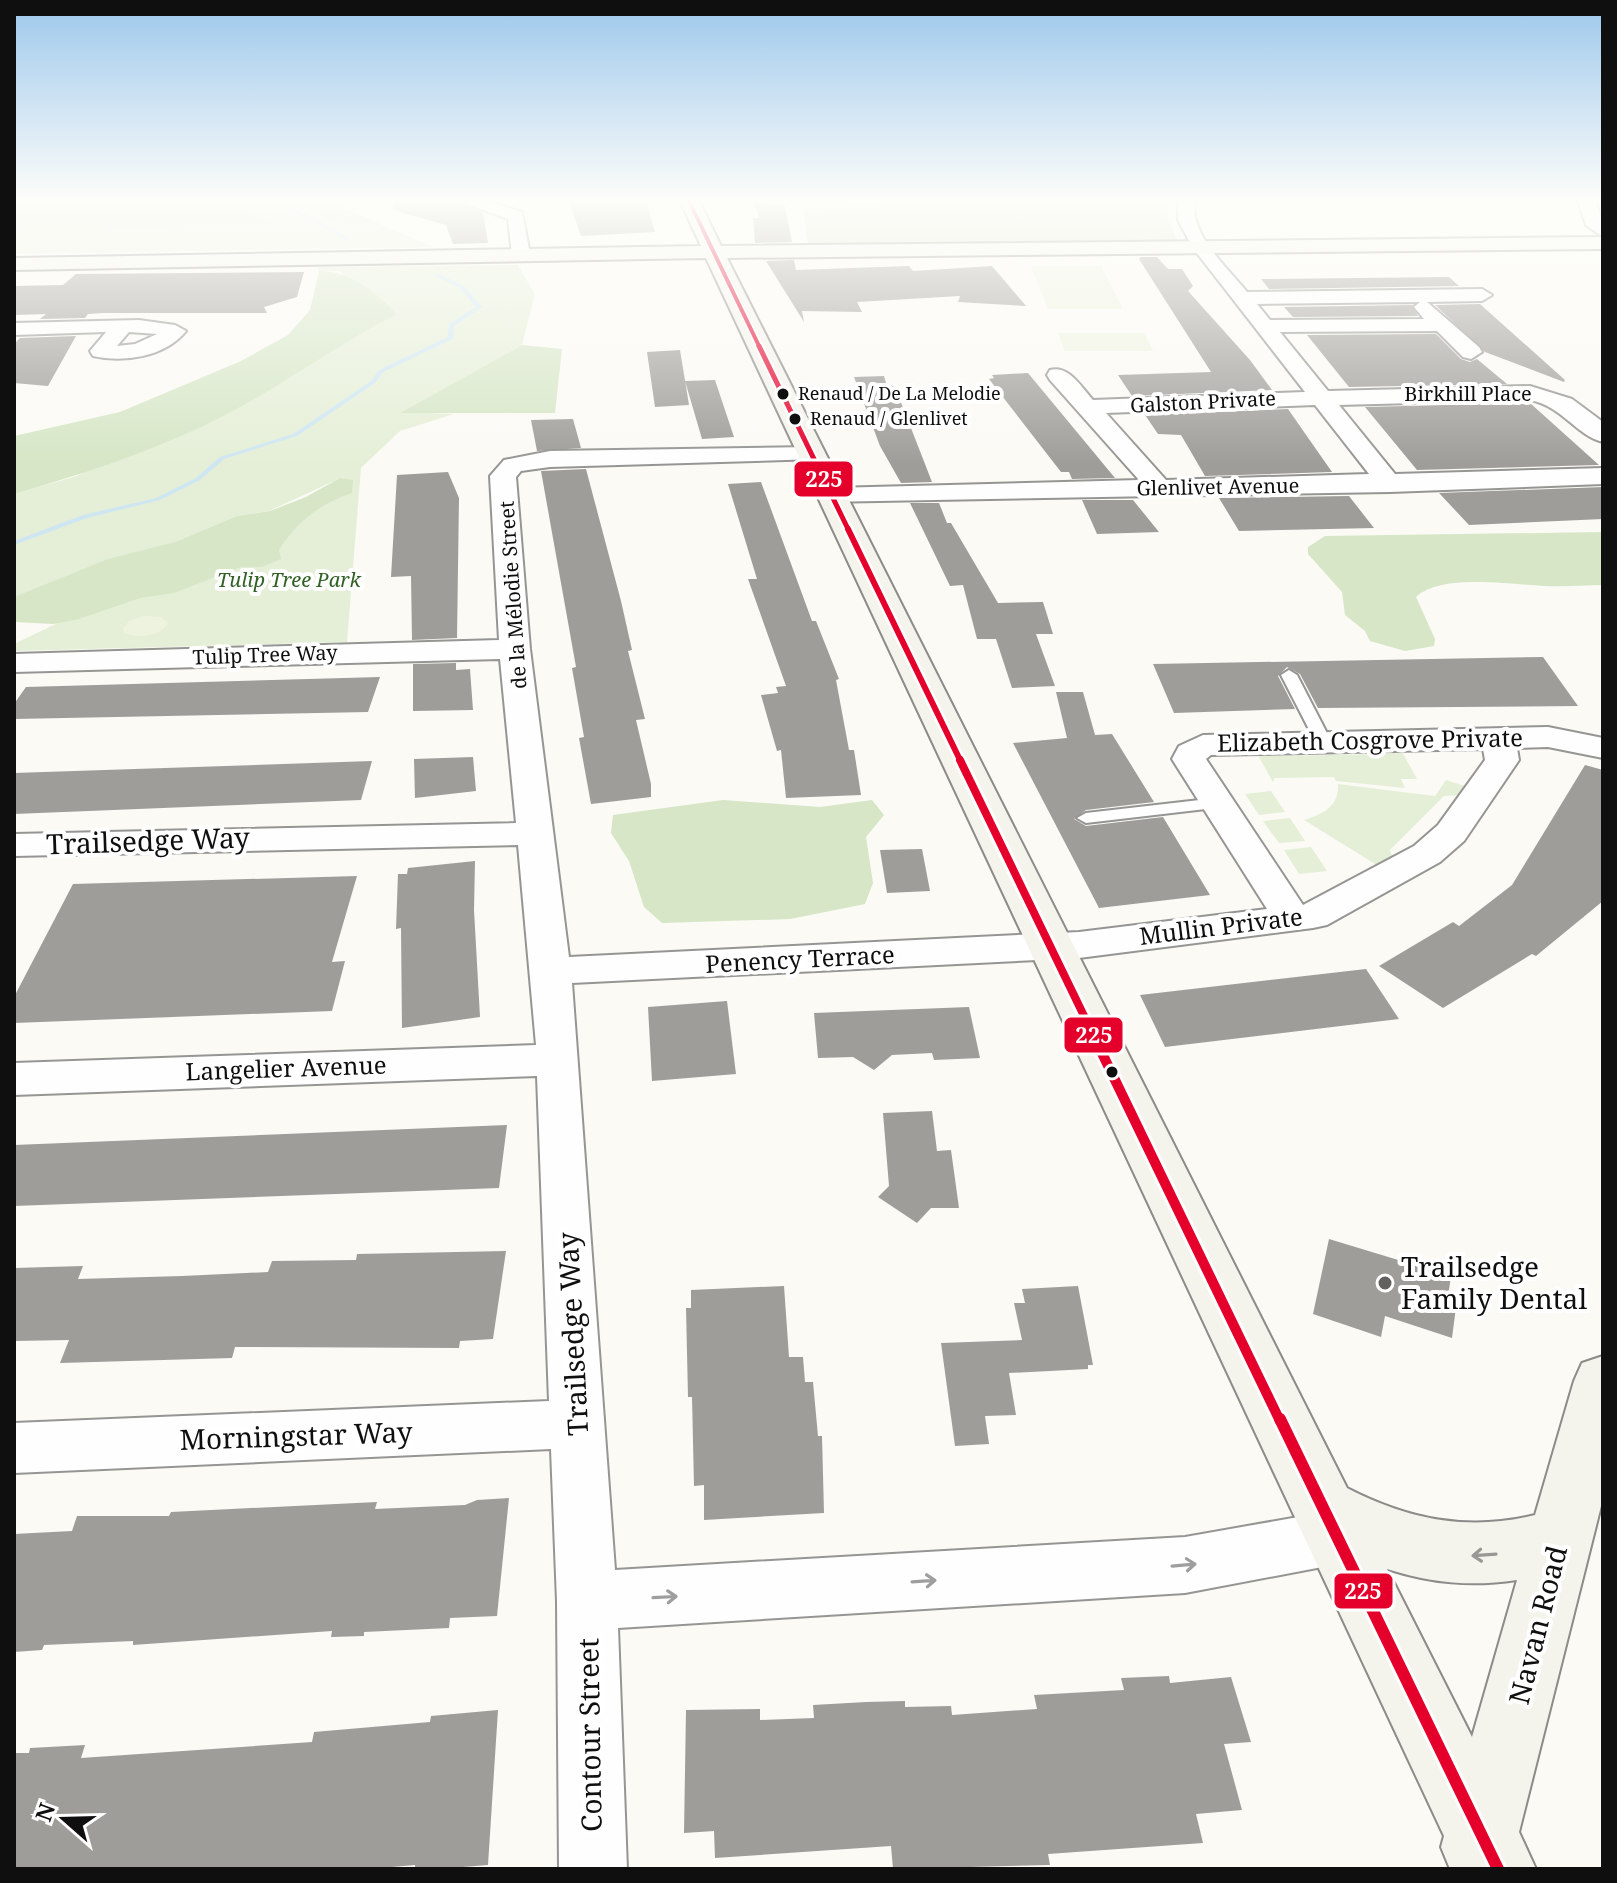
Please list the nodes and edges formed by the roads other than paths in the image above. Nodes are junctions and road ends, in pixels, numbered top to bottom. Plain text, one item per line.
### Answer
1 (731, 289) edge
2 (1234, 289) edge
3 (1482, 295) dead end
4 (1412, 296) junction
5 (1241, 298) junction
6 (1443, 325) junction
7 (1263, 326) junction
8 (121, 328) dead end
9 (14, 329) edge
10 (1471, 352) dead end
11 (1058, 375) dead end
12 (1319, 396) junction
13 (1087, 407) junction
14 (1603, 435) edge
15 (810, 454) junction
16 (1603, 476) edge
17 (1390, 484) junction
18 (1160, 488) junction
19 (832, 496) junction
20 (515, 649) junction
21 (14, 663) edge
22 (1289, 675) dead end
23 (1499, 738) junction
24 (1323, 741) junction
25 (1603, 748) edge
26 (1217, 803) junction
27 (1086, 818) dead end
28 (535, 834) junction
29 (14, 845) edge
30 (1293, 919) junction
31 (1048, 947) junction
32 (552, 971) junction
33 (558, 1060) junction
34 (14, 1079) edge
35 (1603, 1381) edge
36 (577, 1424) junction
37 (14, 1448) edge
38 (1331, 1523) junction
39 (1560, 1539) junction
40 (587, 1601) junction
41 (1484, 1857) edge
42 (593, 1869) edge

1 - 15 street
2 - 5 street
3 - 4 street
4 - 5 street
4 - 6 street
5 - 7 street
6 - 7 street
6 - 10 street
7 - 12 street
8 - 9 street
11 - 13 street, Galston Private
12 - 13 street, Galston Private
12 - 14 street, Birkhill Place
12 - 17 street
13 - 18 street, Galston Private
15 - 19 street
15 - 20 street, de la Mélodie Street
16 - 17 street, Glenlivet Avenue
17 - 18 street, Glenlivet Avenue
18 - 19 street, Glenlivet Avenue
19 - 31 street
20 - 21 street, Tulip Tree Way
20 - 28 street, de la Mélodie Street
22 - 24 lane
23 - 24 street, Elizabeth Cosgrove Private
23 - 25 street, Elizabeth Cosgrove Private
23 - 30 street, Mullin Private
24 - 26 street, Elizabeth Cosgrove Private
26 - 27 lane
26 - 30 street, Elizabeth Cosgrove Private
28 - 29 street, Trailsedge Way
28 - 32 street, Trailsedge Way
30 - 31 street, Mullin Private
31 - 32 street, Penency Terrace
31 - 38 street
32 - 33 street, Trailsedge Way
33 - 34 street, Langelier Avenue
33 - 36 street, Trailsedge Way
35 - 39 street, Navan Road
36 - 37 street, Morningstar Way
36 - 40 street, Trailsedge Way
39 -> 38 street
40 -> 38 street
38 - 41 street
39 - 41 street, Navan Road
40 - 42 street, Contour Street

